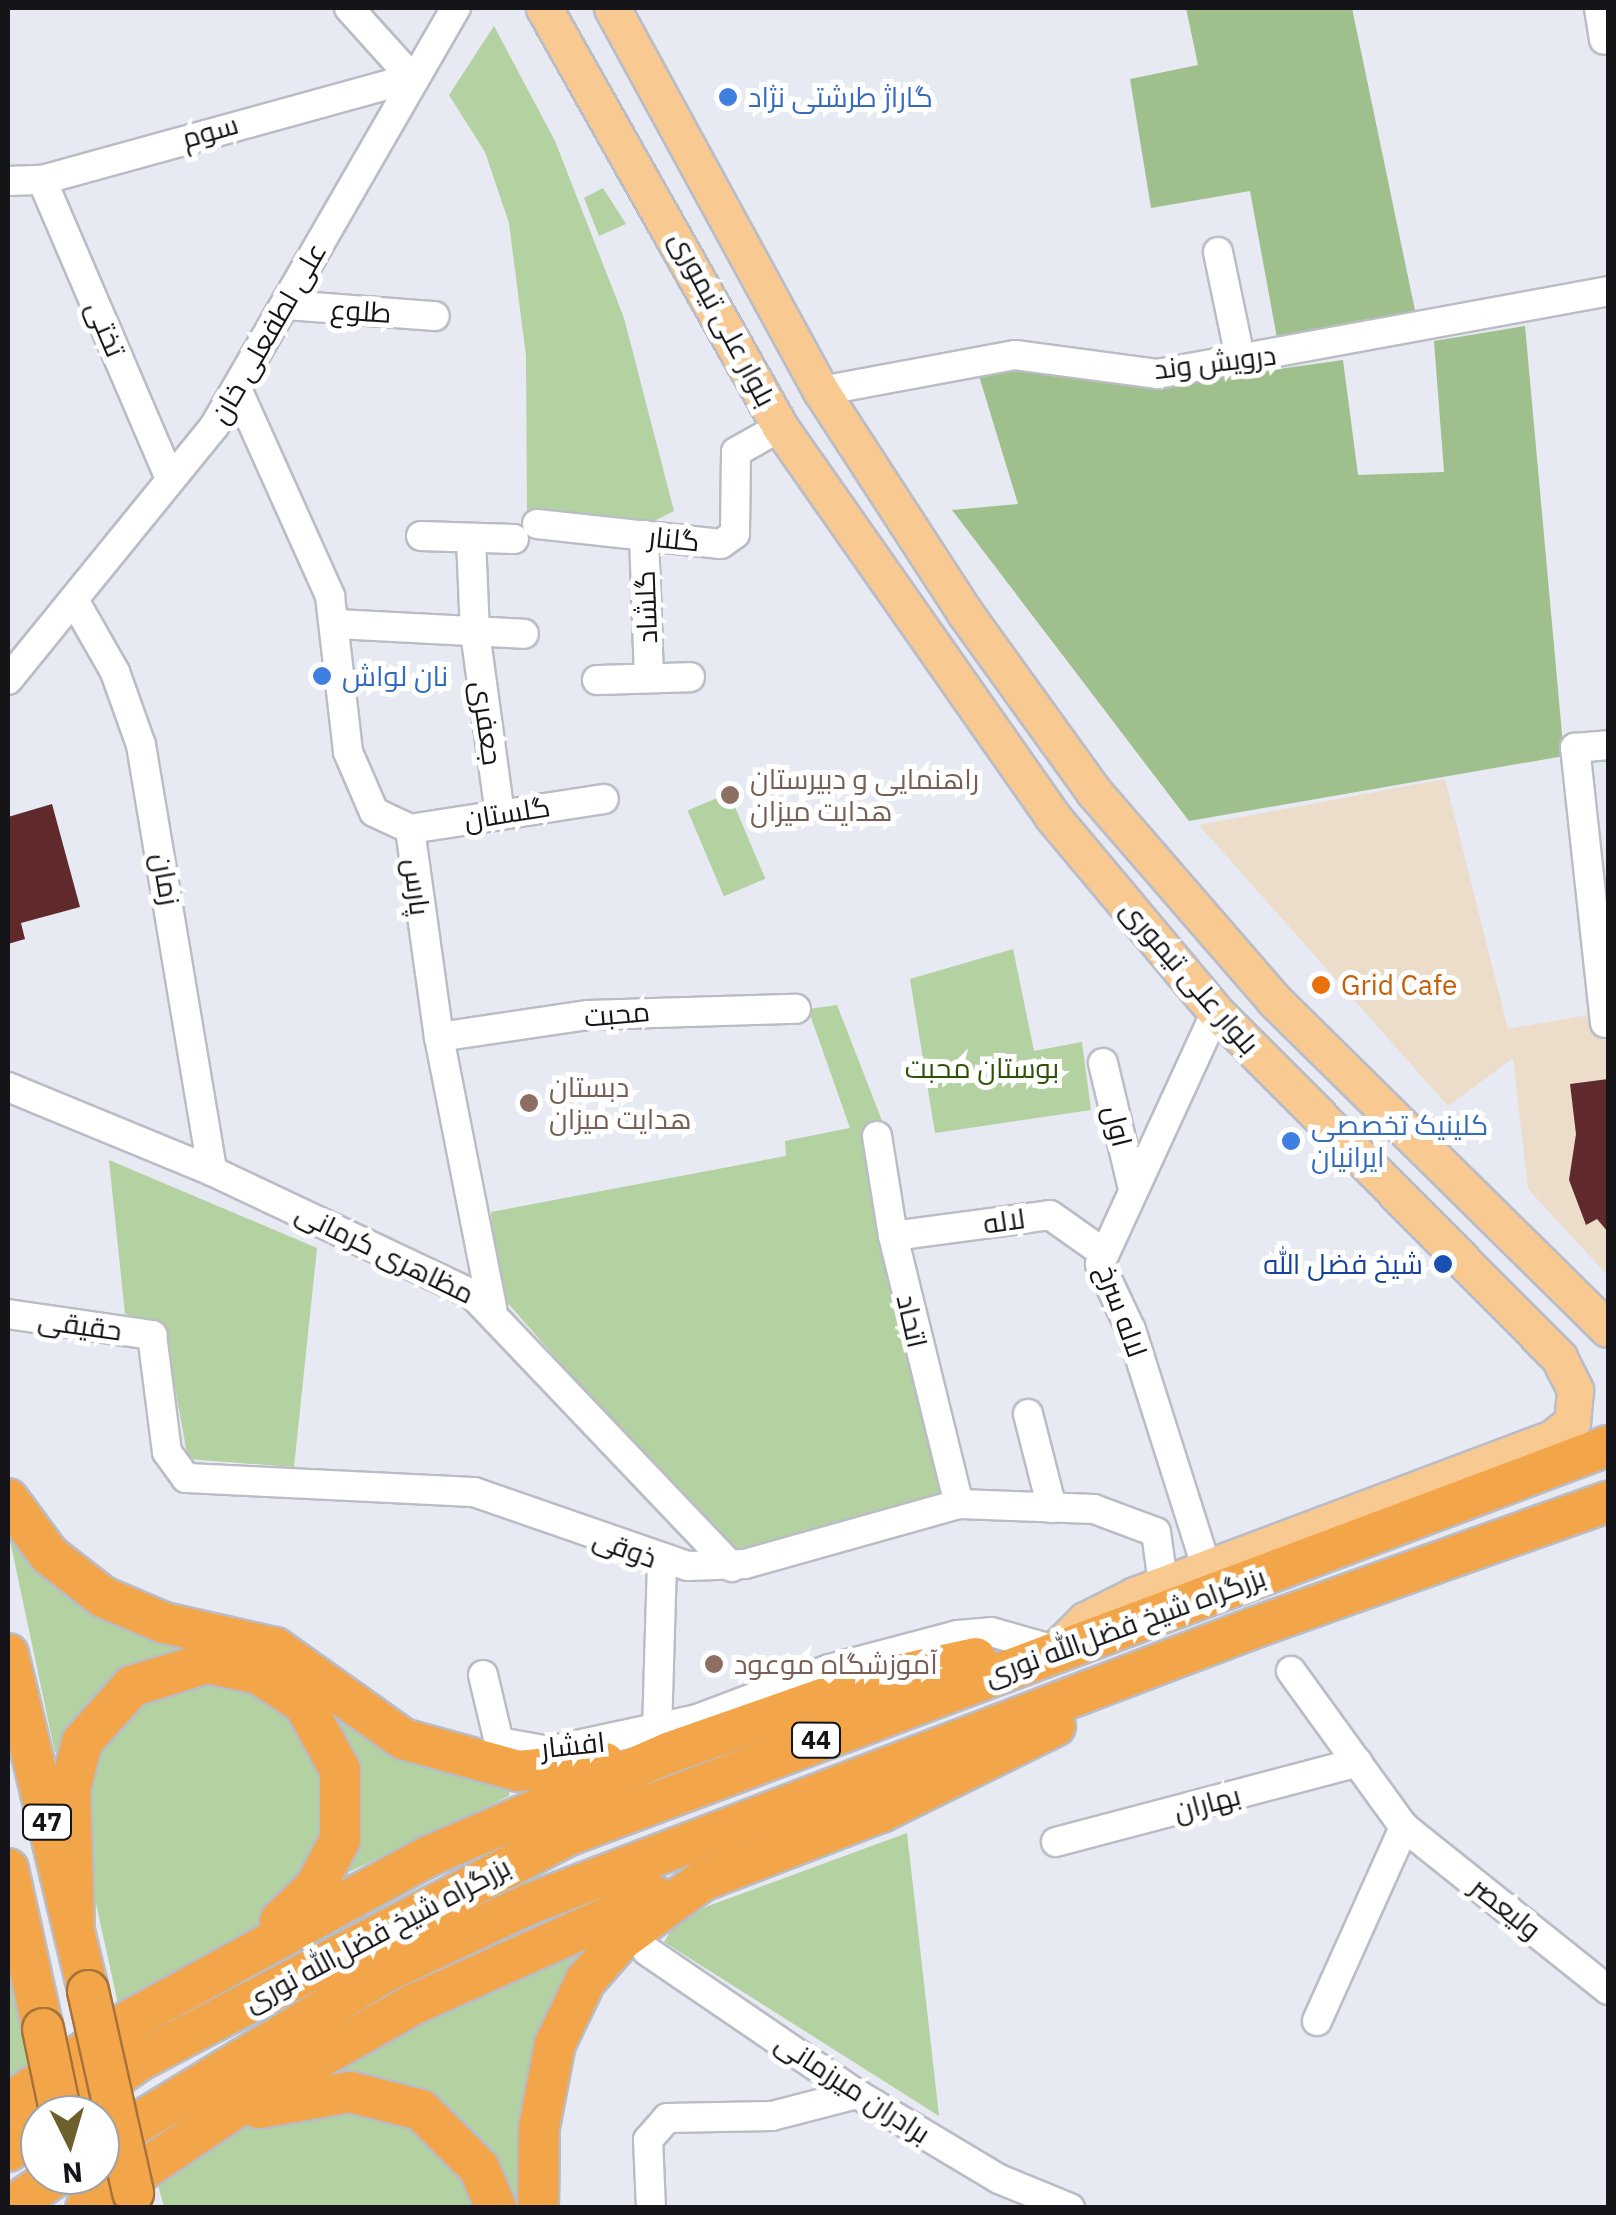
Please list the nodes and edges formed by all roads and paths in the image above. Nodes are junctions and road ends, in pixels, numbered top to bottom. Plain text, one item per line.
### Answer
1 (349, 8) edge
2 (456, 8) edge
3 (544, 8) edge
4 (612, 8) edge
5 (1599, 8) edge
6 (1604, 40) dead end
7 (412, 78) junction
8 (42, 180) junction
9 (8, 181) edge
10 (1218, 252) dead end
11 (1608, 291) edge
12 (287, 306) junction
13 (435, 316) dead end
14 (1241, 362) junction
15 (821, 391) junction
16 (238, 392) junction
17 (780, 427) junction
18 (170, 478) junction
19 (421, 536) dead end
20 (644, 536) junction
21 (471, 538) junction
22 (74, 600) junction
23 (336, 624) junction
24 (475, 632) junction
25 (524, 634) dead end
26 (690, 676) dead end
27 (649, 678) junction
28 (8, 680) edge
29 (597, 680) dead end
30 (1608, 746) edge
31 (604, 799) dead end
32 (500, 814) junction
33 (410, 829) junction
34 (796, 1009) dead end
35 (1216, 1012) junction
36 (1605, 1023) dead end
37 (439, 1037) junction
38 (1102, 1064) dead end
39 (8, 1087) edge
40 (876, 1136) dead end
41 (212, 1171) junction
42 (1133, 1189) junction
43 (893, 1236) junction
44 (1101, 1252) junction
45 (1533, 1256) junction
46 (492, 1308) junction
47 (8, 1314) edge
48 (1608, 1329) edge
49 (152, 1335) joint
50 (1608, 1343) edge
51 (1571, 1380) junction
52 (1608, 1394) edge
53 (1028, 1414) dead end
54 (1608, 1446) edge
55 (8, 1499) edge
56 (1608, 1502) edge
57 (959, 1504) junction
58 (1052, 1508) junction
59 (1608, 1525) edge
60 (1544, 1526) junction
61 (662, 1563) junction
62 (1206, 1566) junction
63 (732, 1567) junction
64 (1163, 1583) junction
65 (1256, 1627) junction
66 (1055, 1650) junction
67 (8, 1654) edge
68 (1290, 1671) dead end
69 (483, 1675) dead end
70 (663, 1742) junction
71 (1358, 1762) junction
72 (1404, 1827) junction
73 (1056, 1842) dead end
74 (8, 1869) edge
75 (702, 1881) junction
76 (74, 1929) junction
77 (647, 1952) dead end
78 (8, 1960) edge
79 (235, 1962) junction
80 (1608, 1990) edge
81 (1317, 2021) dead end
82 (42, 2029) junction
83 (858, 2094) junction
84 (57, 2095) edge
85 (90, 2095) edge
86 (8, 2104) edge
87 (208, 2126) junction
88 (120, 2134) edge
89 (1000, 2193) edge
90 (136, 2202) edge
91 (83, 2208) edge
92 (496, 2208) edge
93 (538, 2208) edge
94 (651, 2208) edge
95 (1070, 2208) edge

1 - 7 street
2 - 7 street, علی لطفعلی خان
3 - 17 main road, بلوار علی تیموری
4 - 15 main road, بلوار علی تیموری
5 - 6 street
7 - 8 street, سوم
7 - 12 street, علی لطفعلی خان
8 - 9 street, سوم
8 - 18 street, تختی
10 - 14 street
11 - 14 street, درویش‌ وند
12 - 13 street, طلوع
12 - 16 street, علی لطفعلی خان
14 - 15 street, درویش‌ وند
15 - 45 main road, بلوار علی تیموری
16 - 18 street, علی لطفعلی خان
16 - 23 street, پارس
17 - 20 street, گلنار
17 - 35 main road, بلوار علی تیموری
18 - 22 street, علی لطفعلی خان
19 - 21 street
20 - 21 street, گلنار
20 - 27 street, گلشاد
21 - 24 street, جعفری
22 - 28 street, علی لطفعلی خان
22 - 41 street, زمان
23 - 24 street
23 - 33 street, پارس
24 - 25 street
24 - 32 street, جعفری
26 - 27 street, گلشاد
27 - 29 street, گلشاد
30 - 36 street
31 - 32 street, گلستان
32 - 33 street, گلستان
33 - 37 street, پارس
34 - 37 street, محبت
35 - 42 street, لاله سرخ
35 - 51 main road, بلوار علی تیموری
37 - 46 street, پارس
38 - 42 street, اول
39 - 41 street, مظاهری کرمانی
40 - 43 street, اتحاد
41 - 46 street, مظاهری کرمانی
42 - 44 street, لاله سرخ
43 - 44 street, لاله
43 - 57 street, اتحاد
44 - 62 street, لاله سرخ
45 - 48 main road, بلوار علی تیموری
45 - 50 main road
46 - 63 street, مظاهری کرمانی
47 - 49 street, حقیقی
49 - 61 street, ذوقی
51 - 52 main road
51 - 62 main road
53 - 58 street
54 - 66 highway, بزرگراه شیخ فضل‌الله نوری / 44
55 - 70 highway
56 - 60 highway, بزرگراه شیخ فضل‌الله نوری / 44
57 - 58 street, ذوقی
57 - 63 street, ذوقی
58 - 64 street, ذوقی
59 - 60 main road
60 - 65 highway, بزرگراه شیخ فضل‌الله نوری / 44
61 - 63 street, ذوقی
61 - 70 street
62 - 64 main road
64 - 66 main road
65 - 75 highway
65 - 88 highway, بزرگراه شیخ فضل‌الله نوری / 44
66 - 70 highway
66 - 85 highway, بزرگراه شیخ فضل‌الله نوری / 44
67 - 76 highway, 47
68 - 71 street, ولیعصر
69 - 70 street, افشار
70 - 79 highway
71 - 72 street, ولیعصر
71 - 73 street, بهاران
72 - 80 street, ولیعصر
72 - 81 street
74 - 82 highway, 47
75 - 87 highway
75 - 93 highway
76 - 79 highway
76 - 90 highway, 47, bridge
77 - 83 street, برادران میرزمانی
78 - 82 highway
79 - 86 highway
82 - 84 highway, 47, bridge
83 - 89 street, برادران میرزمانی
83 - 94 street
87 - 91 highway
87 - 92 highway
89 - 95 street, برادران میرزمانی

